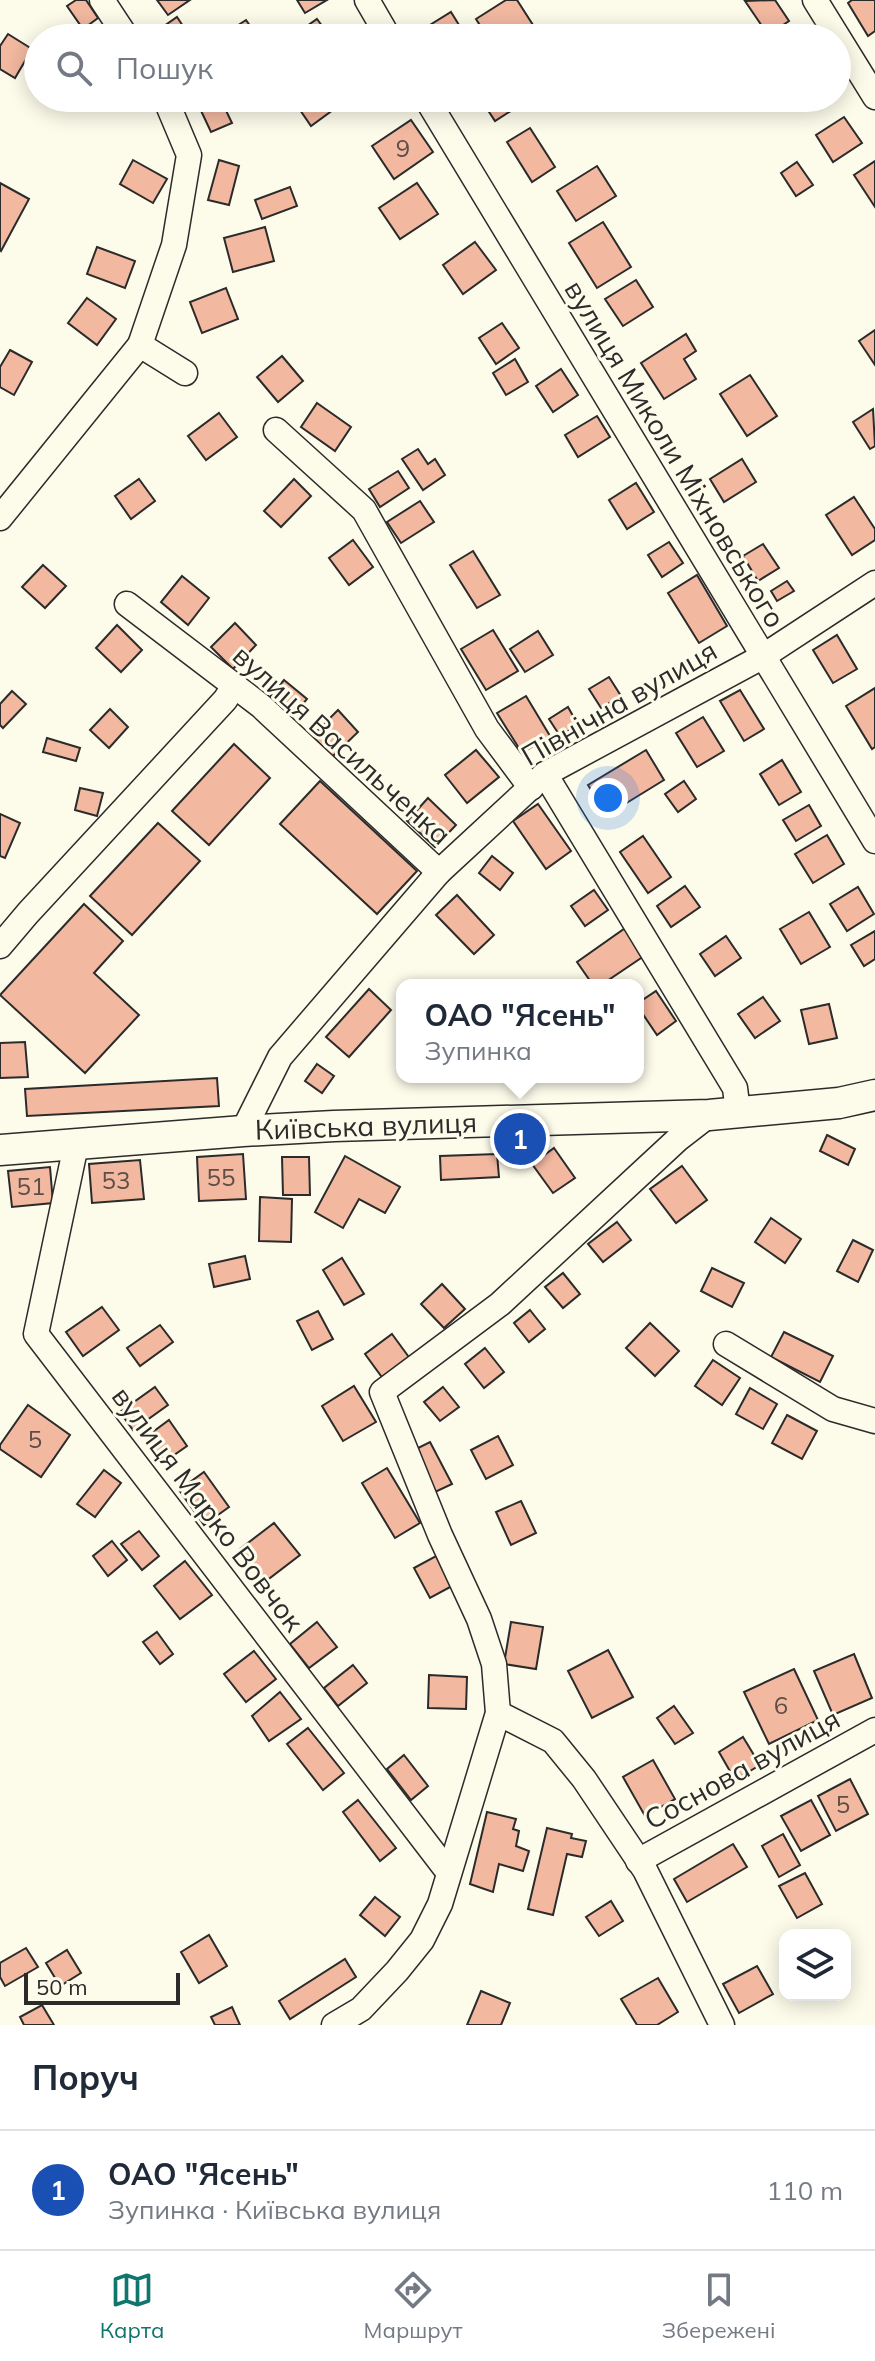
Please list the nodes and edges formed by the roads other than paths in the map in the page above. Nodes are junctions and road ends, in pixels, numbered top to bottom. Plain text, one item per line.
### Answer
1 (102, 0) edge
2 (367, 0) edge
3 (815, 0) edge
4 (118, 24) edge
5 (381, 24) edge
6 (830, 24) edge
7 (851, 58) edge
8 (875, 97) edge
9 (171, 112) edge
10 (434, 112) edge
11 (140, 345) junction
12 (185, 373) dead end
13 (276, 430) dead end
14 (3, 509) edge
15 (875, 583) edge
16 (127, 604) dead end
17 (762, 657) junction
18 (235, 685) junction
19 (538, 781) junction
20 (875, 841) edge
21 (439, 872) junction
22 (0, 946) edge
23 (875, 1095) edge
24 (724, 1113) junction
25 (243, 1131) junction
26 (76, 1145) junction
27 (0, 1150) edge
28 (726, 1344) dead end
29 (875, 1421) edge
30 (498, 1713) junction
31 (875, 1730) edge
32 (638, 1861) junction
33 (449, 1873) junction
34 (334, 2025) edge
35 (722, 2025) edge

1 - 4 street
2 - 5 street
3 - 6 street
7 - 8 street
9 - 11 street
10 - 17 street, вулиця Миколи Міхновського
11 - 12 street
11 - 14 street
13 - 19 street
15 - 17 street, Північна вулиця
16 - 18 street, вулиця Васильченка
17 - 19 street, Північна вулиця
17 - 20 street, вулиця Миколи Міхновського
18 - 21 street, вулиця Васильченка
18 - 22 street
19 - 21 street, Північна вулиця
19 - 24 street
21 - 25 street, Північна вулиця
23 - 24 main road, Київська вулиця
24 - 25 main road, Київська вулиця
24 - 30 street
25 - 26 main road, Київська вулиця
26 - 27 main road, Київська вулиця
26 - 33 street, вулиця Марко Вовчок
28 - 29 street
30 - 32 street
30 - 33 street
31 - 32 street, Соснова вулиця
32 - 35 street
33 - 34 street

